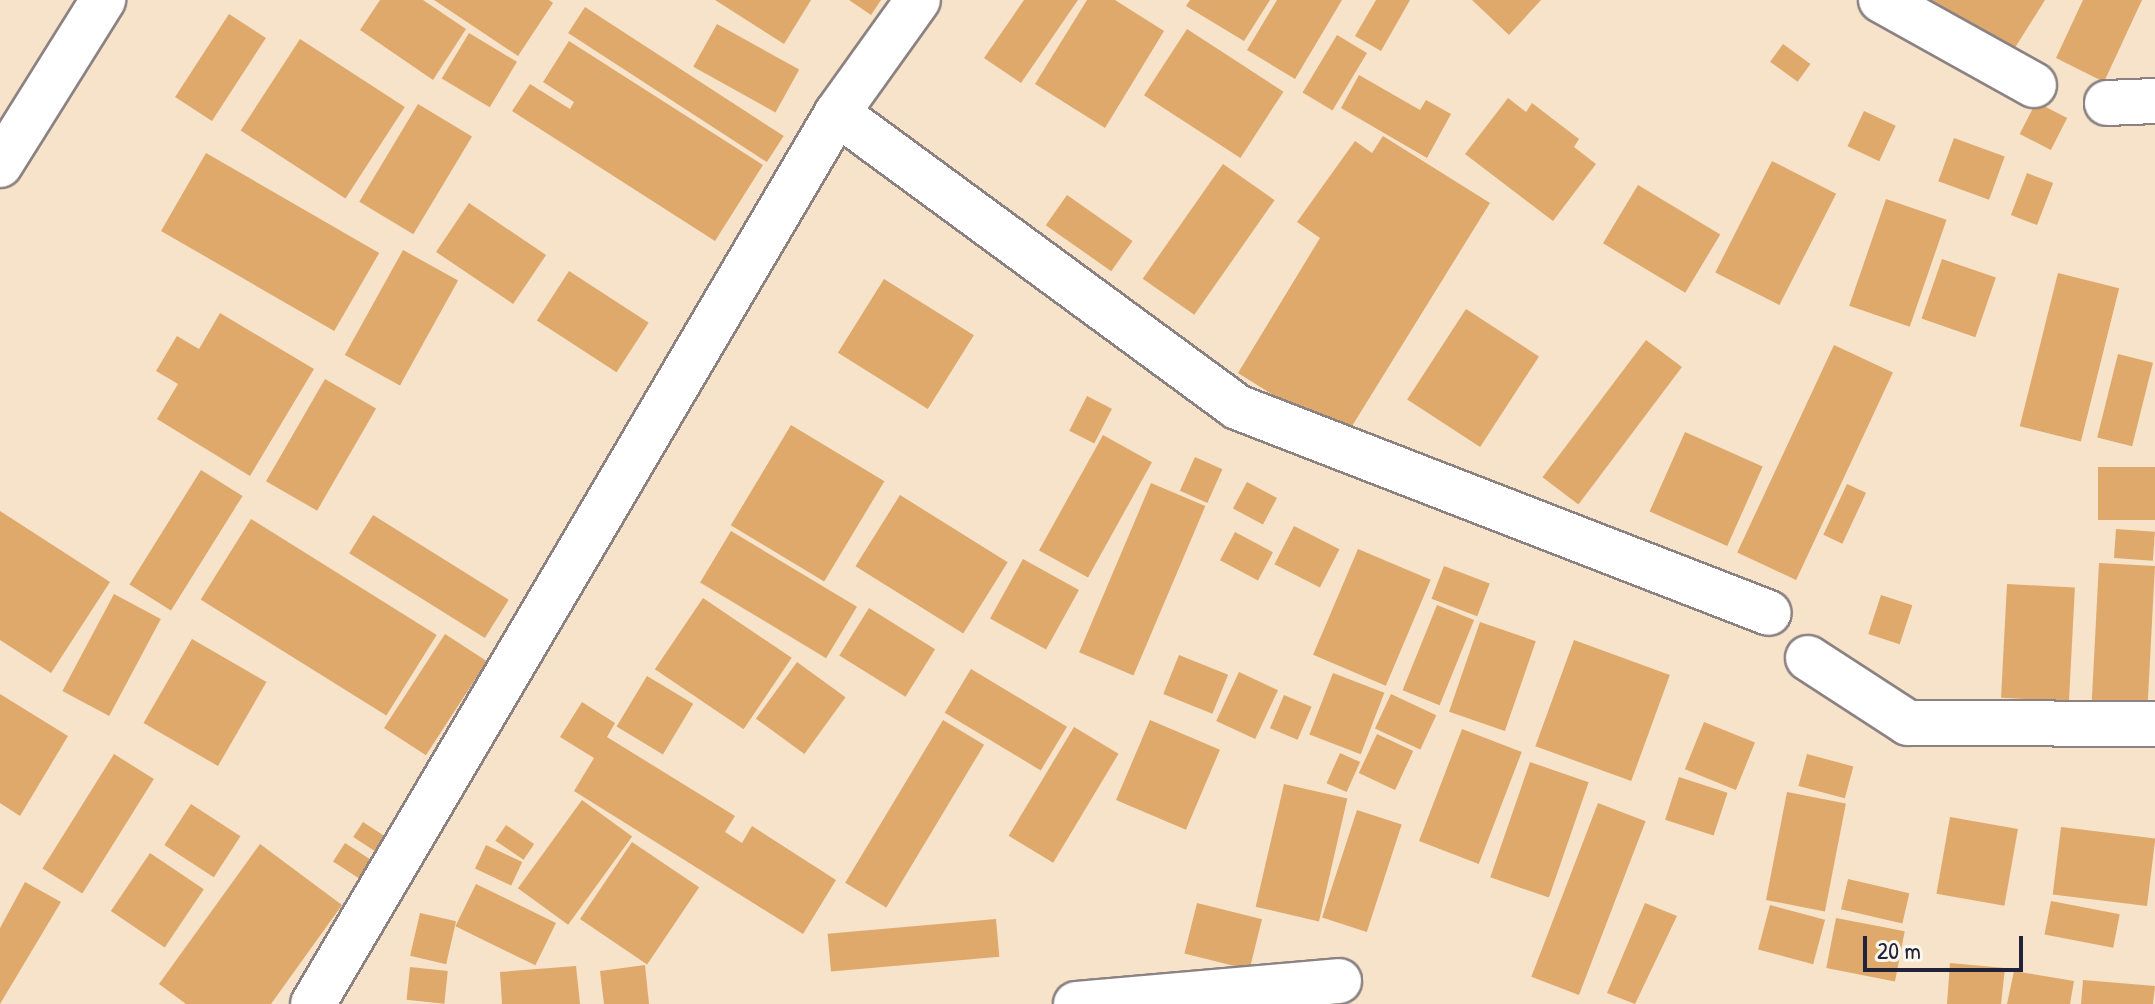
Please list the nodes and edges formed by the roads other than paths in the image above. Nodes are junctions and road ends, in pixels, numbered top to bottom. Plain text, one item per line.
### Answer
1 (103, 0) edge
2 (918, 0) edge
3 (1881, 0) edge
4 (2034, 85) dead end
5 (2155, 101) edge
6 (2107, 103) dead end
7 (837, 113) junction
8 (0, 165) edge
9 (1769, 613) dead end
10 (1808, 658) dead end
11 (2155, 724) edge
12 (1339, 981) dead end
13 (313, 1004) edge
14 (1076, 1004) edge

1 - 8 street
2 - 7 street
3 - 4 street
5 - 6 street
7 - 9 street
7 - 13 street
10 - 11 street
12 - 14 street

